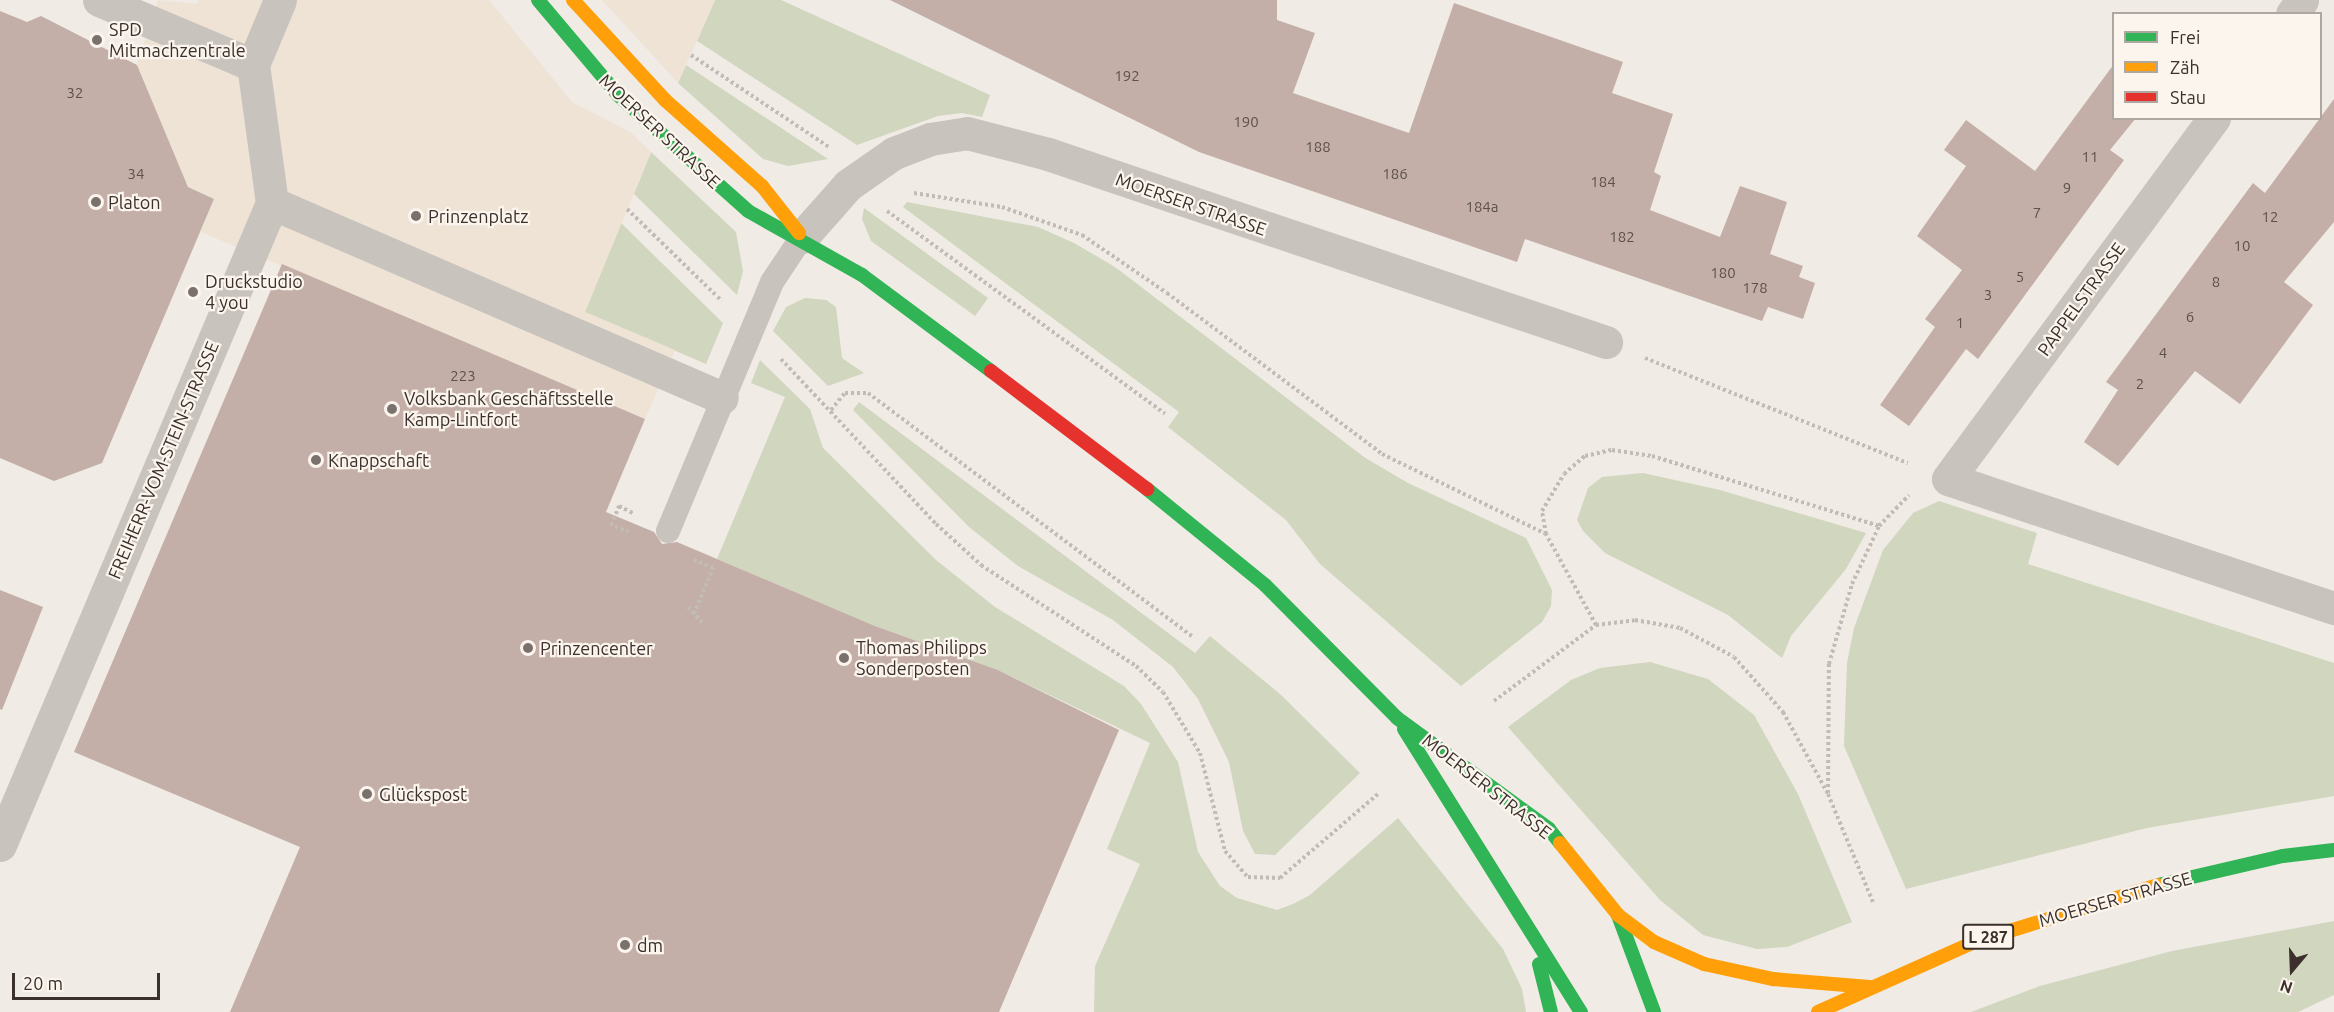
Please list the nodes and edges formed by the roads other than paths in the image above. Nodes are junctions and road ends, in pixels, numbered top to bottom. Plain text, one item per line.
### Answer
1 (99, 0) edge
2 (280, 0) edge
3 (538, 0) edge
4 (573, 0) edge
5 (253, 65) junction
6 (2213, 120) edge
7 (272, 203) junction
8 (802, 237) junction
9 (1606, 342) road end
10 (722, 398) junction
11 (668, 531) dead end
12 (2334, 608) edge
13 (1397, 717) junction
14 (0, 845) edge
15 (2334, 850) edge
16 (1618, 915) junction
17 (1533, 939) junction
18 (1870, 987) junction
19 (1551, 1012) edge
20 (1581, 1012) edge
21 (1654, 1012) edge
22 (1818, 1012) edge

1 - 5 street
2 - 5 street
3 - 8 main road, MOERSER STRASSE
4 - 8 main road, MOERSER STRASSE
5 - 7 street
6 - 12 street, PAPPELSTRASSE
7 - 10 street
7 - 14 street, FREIHERR-VOM-STEIN-STRASSE
8 - 9 street, MOERSER STRASSE
8 - 10 lane
8 - 13 main road, MOERSER STRASSE
10 - 11 lane
13 - 16 main road, MOERSER STRASSE
13 - 17 main road, MOERSER STRASSE
15 - 18 main road, MOERSER STRASSE / L 287
16 - 18 main road, MOERSER STRASSE
16 - 21 main road, MOERSER STRASSE
17 - 19 main road, MOERSER STRASSE
17 - 20 main road, MOERSER STRASSE
18 - 22 main road, MOERSER STRASSE / L 287

